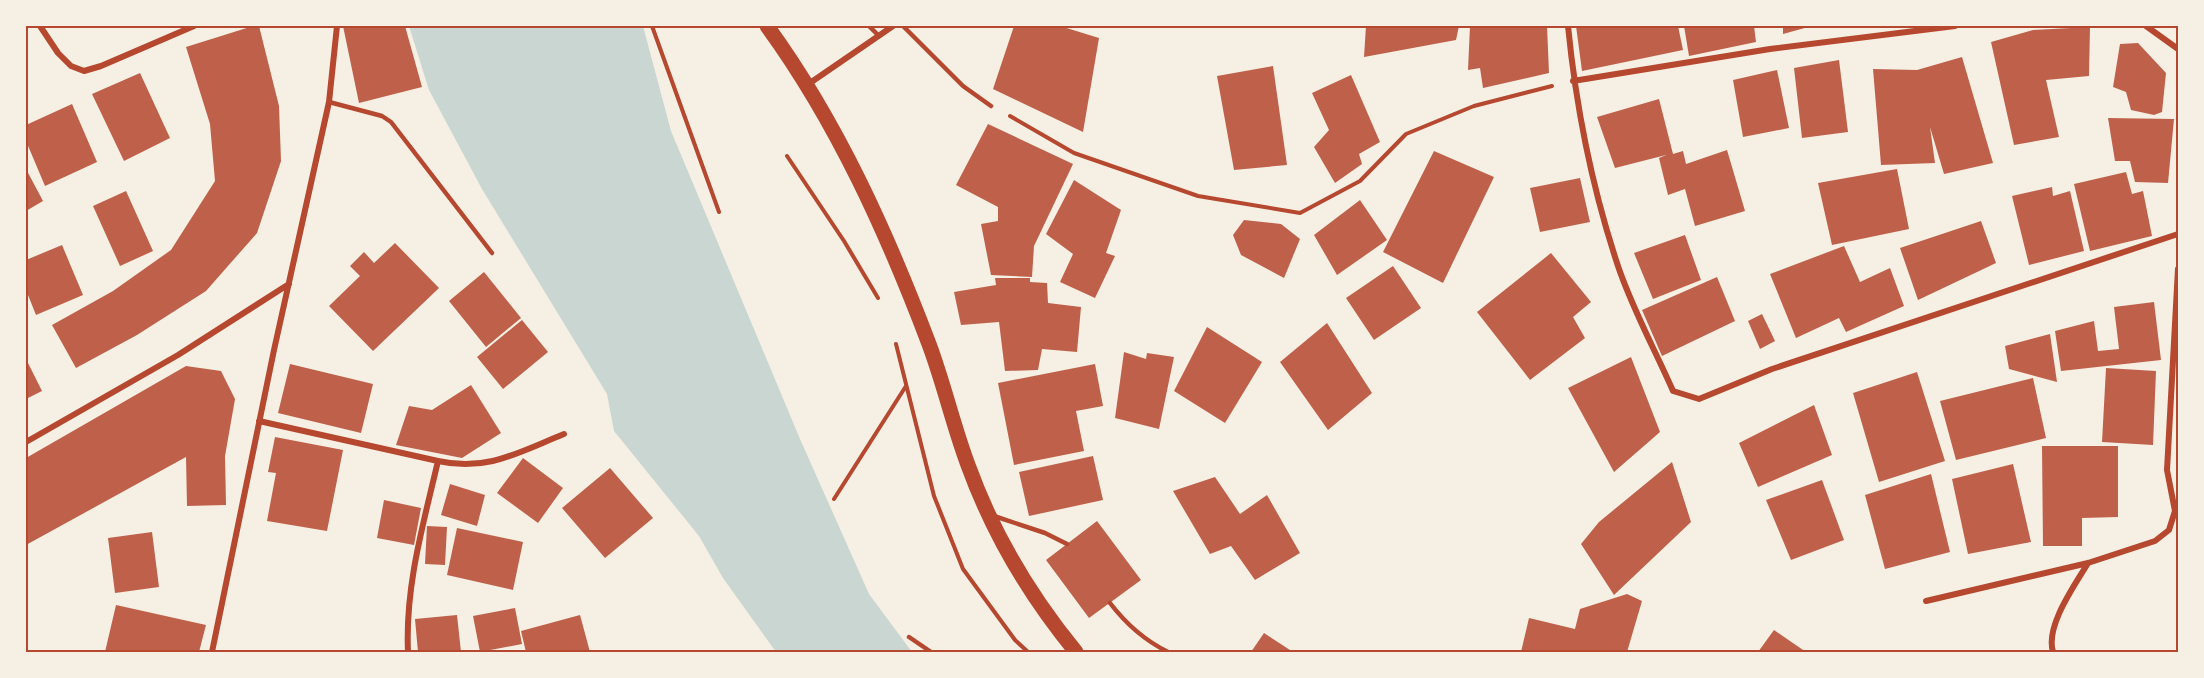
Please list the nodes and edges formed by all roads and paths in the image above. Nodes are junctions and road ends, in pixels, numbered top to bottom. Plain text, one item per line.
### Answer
1 (40, 26) edge
2 (194, 26) edge
3 (337, 26) edge
4 (652, 26) edge
5 (767, 26) edge
6 (869, 26) edge
7 (893, 26) edge
8 (903, 26) edge
9 (1568, 26) edge
10 (1955, 26) edge
11 (2146, 26) edge
12 (879, 36) junction
13 (2178, 49) edge
14 (1574, 81) junction
15 (807, 86) junction
16 (329, 102) junction
17 (991, 106) joint
18 (787, 156) dead end
19 (720, 212) dead end
20 (2178, 234) edge
21 (492, 253) dead end
22 (2178, 269) edge
23 (290, 284) junction
24 (879, 300) dead end
25 (895, 339) dead end
26 (907, 386) junction
27 (259, 421) junction
28 (564, 434) dead end
29 (26, 442) edge
30 (438, 461) junction
31 (834, 499) dead end
32 (988, 514) junction
33 (1067, 544) dead end
34 (2088, 563) junction
35 (1926, 601) dead end
36 (1110, 603) dead end
37 (909, 637) dead end
38 (212, 652) edge
39 (408, 652) edge
40 (931, 652) edge
41 (1028, 652) edge
42 (1076, 652) edge
43 (1168, 652) edge
44 (2053, 652) edge

1 - 2 street
3 - 16 street
4 - 19 path
5 - 15 main road
6 - 12 lane
7 - 12 street
8 - 17 lane
9 - 14 street
10 - 14 street
11 - 13 street
12 - 15 street
14 - 17 path
14 - 20 street
15 - 32 main road
16 - 21 lane
16 - 23 street
18 - 24 path
22 - 34 street
23 - 27 street
23 - 29 street
25 - 26 path
26 - 31 path
26 - 41 path
27 - 30 street
27 - 38 street
28 - 30 street
30 - 39 street
32 - 33 lane
32 - 42 main road
34 - 35 street
34 - 44 street
36 - 43 lane
37 - 40 lane

